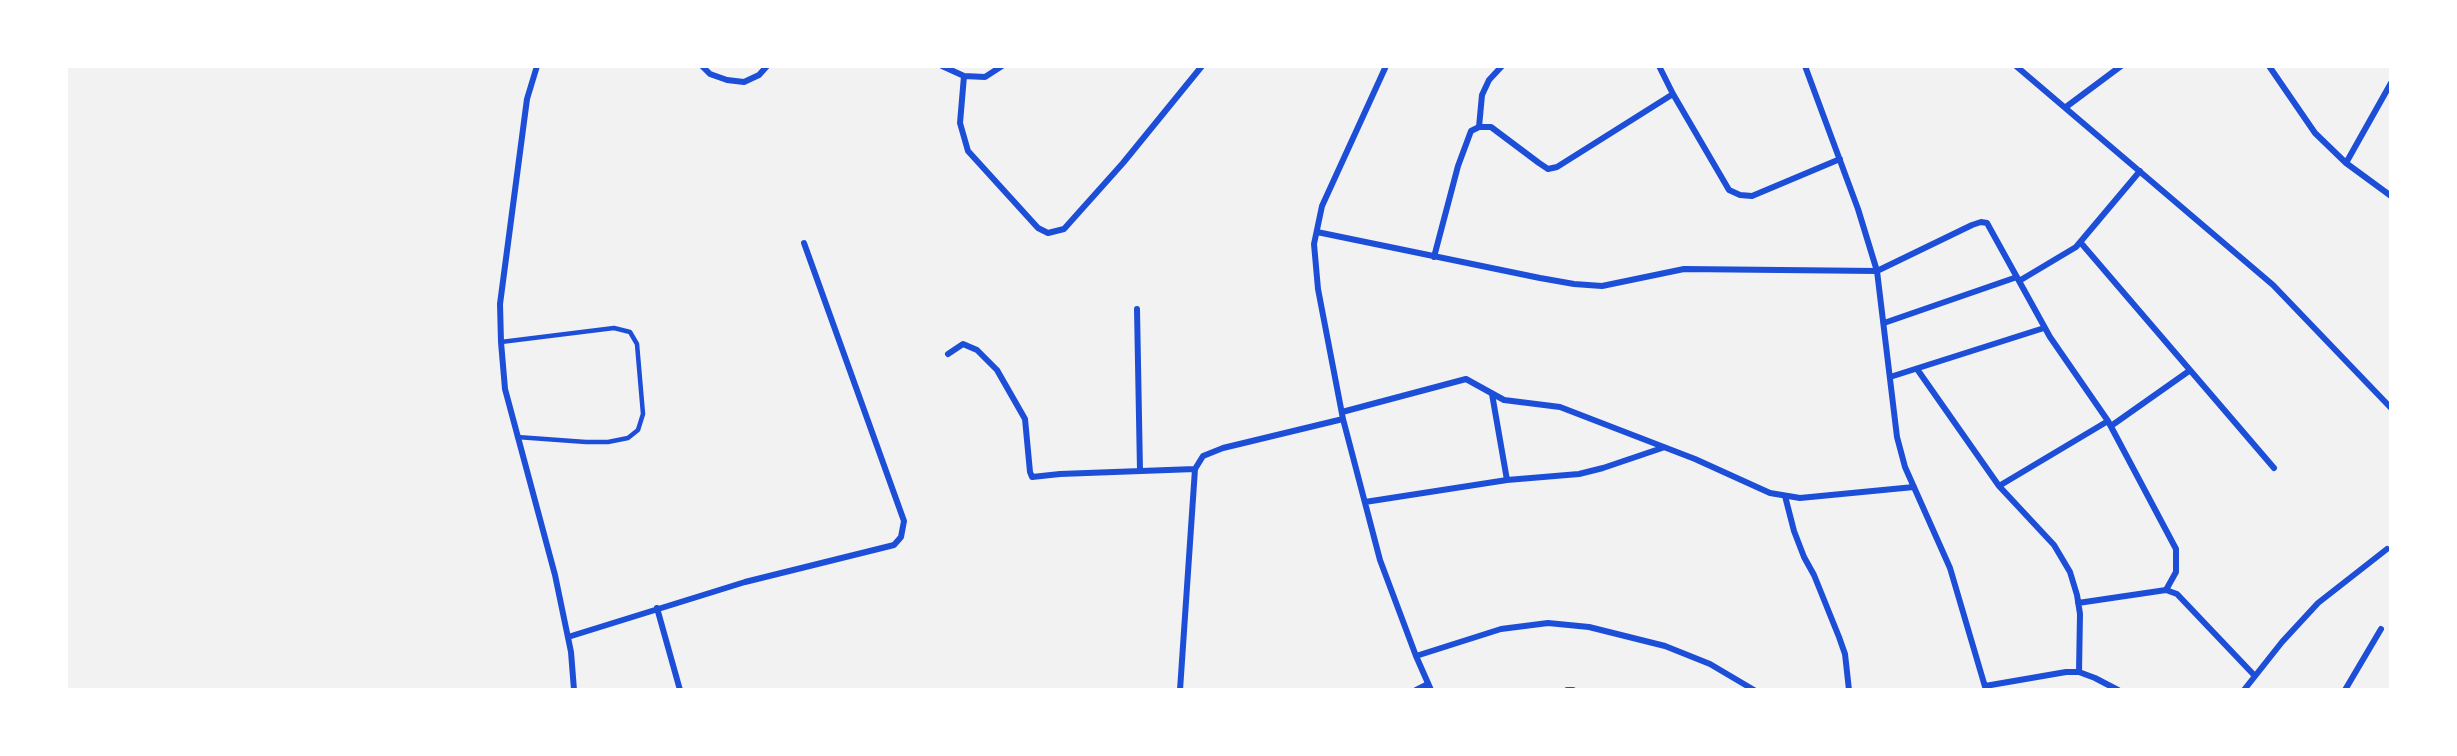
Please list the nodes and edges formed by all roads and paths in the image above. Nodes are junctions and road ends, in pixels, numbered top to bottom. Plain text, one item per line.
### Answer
1 (537, 66) edge
2 (702, 66) edge
3 (767, 66) edge
4 (942, 66) edge
5 (1002, 66) edge
6 (1202, 66) edge
7 (1386, 66) edge
8 (1502, 66) edge
9 (1659, 66) edge
10 (1805, 66) edge
11 (2016, 66) edge
12 (2121, 66) edge
13 (2269, 66) edge
14 (964, 76) junction
15 (2391, 83) edge
16 (1673, 94) junction
17 (2066, 107) junction
18 (1479, 127) junction
19 (1840, 159) junction
20 (2346, 163) junction
21 (2140, 171) junction
22 (2391, 196) edge
23 (1317, 232) junction
24 (804, 243) dead end
25 (2081, 243) junction
26 (1434, 257) junction
27 (1877, 271) junction
28 (2018, 279) junction
29 (1137, 309) dead end
30 (1884, 322) junction
31 (2044, 328) junction
32 (501, 342) junction
33 (948, 354) dead end
34 (1917, 369) junction
35 (2189, 371) junction
36 (1890, 377) junction
37 (1492, 394) junction
38 (2391, 408) edge
39 (1343, 415) junction
40 (2110, 424) junction
41 (517, 437) junction
42 (1662, 447) junction
43 (2274, 468) dead end
44 (1195, 469) junction
45 (1140, 471) junction
46 (1507, 480) junction
47 (1999, 486) junction
48 (1914, 487) junction
49 (1785, 496) junction
50 (1365, 502) junction
51 (2387, 549) dead end
52 (2166, 590) junction
53 (2078, 603) junction
54 (657, 608) junction
55 (2381, 628) dead end
56 (568, 637) junction
57 (1416, 656) junction
58 (2079, 672) junction
59 (2254, 675) junction
60 (1430, 687) edge
61 (1986, 688) edge
62 (574, 690) edge
63 (680, 690) edge
64 (1180, 690) edge
65 (1416, 690) edge
66 (1567, 690) edge
67 (1573, 690) edge
68 (1754, 690) edge
69 (1849, 690) edge
70 (2118, 690) edge
71 (2244, 690) edge
72 (2345, 690) edge

1 - 32 street
2 - 3 street
4 - 14 street
5 - 14 street
6 - 14 street
7 - 23 street
8 - 18 street
9 - 16 street
10 - 19 street
11 - 17 street
12 - 17 street
13 - 20 street
15 - 20 street
16 - 18 street
16 - 19 street
17 - 21 street
18 - 26 street
19 - 27 street
20 - 22 street
21 - 25 street
21 - 38 street
23 - 26 street
23 - 39 street
24 - 54 street
25 - 28 street
25 - 35 street
26 - 27 street
27 - 28 street
27 - 30 street
28 - 30 street
28 - 31 street
29 - 45 street
30 - 36 street
31 - 34 street
31 - 40 street
32 - 41 street
32 - 41 lane
33 - 45 street
34 - 36 street
34 - 47 street
35 - 40 street
35 - 43 street
36 - 48 street
37 - 39 street
37 - 42 street
37 - 46 street
39 - 44 street
39 - 50 street
40 - 47 street
40 - 52 street
41 - 56 street
42 - 46 street
42 - 49 street
44 - 45 street
44 - 64 street
46 - 50 street
47 - 53 street
48 - 49 street
48 - 61 street
49 - 69 street
50 - 57 street
51 - 59 street
52 - 53 street
52 - 59 street
53 - 58 street
54 - 56 street
54 - 63 street
55 - 72 street
56 - 62 street
57 - 60 street
57 - 68 street
58 - 61 street
58 - 70 street
59 - 71 street
60 - 65 street
66 - 67 street

